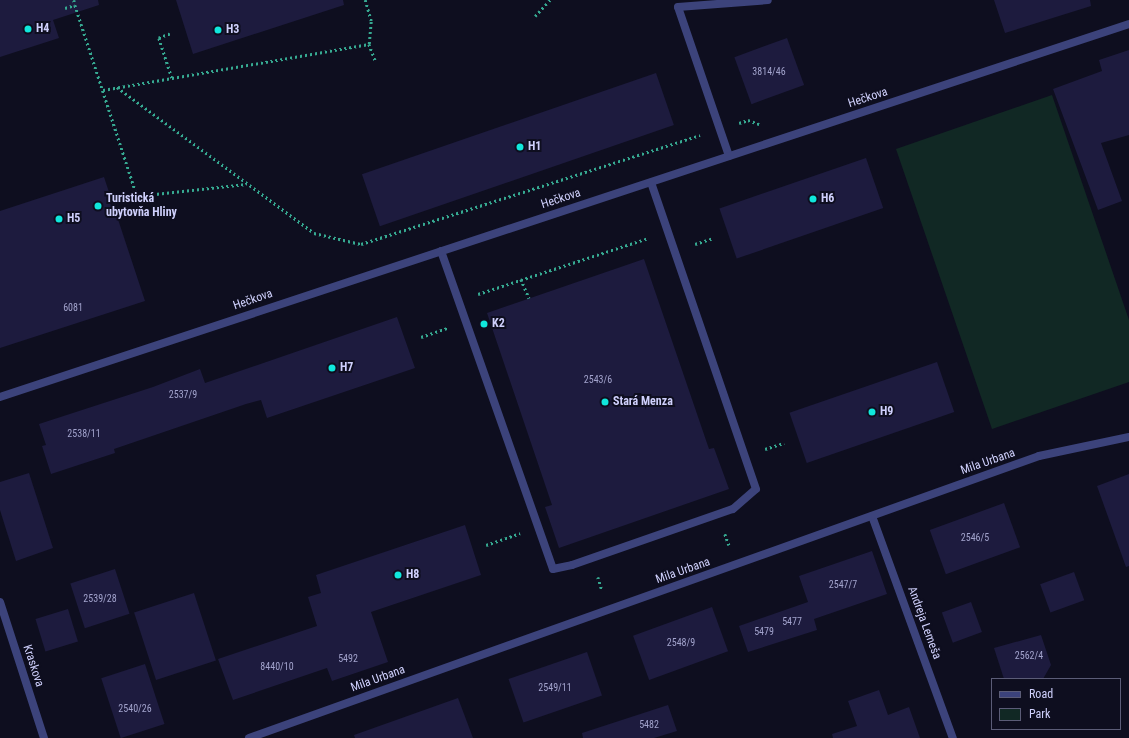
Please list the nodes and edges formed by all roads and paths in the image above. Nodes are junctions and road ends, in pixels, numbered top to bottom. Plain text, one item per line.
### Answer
1 (74, 0) edge
2 (365, 0) edge
3 (550, 0) edge
4 (768, 0) edge
5 (75, 5) junction
6 (65, 8) dead end
7 (535, 16) dead end
8 (1129, 24) edge
9 (170, 34) dead end
10 (369, 44) junction
11 (376, 62) dead end
12 (172, 78) junction
13 (117, 88) junction
14 (103, 90) junction
15 (762, 125) dead end
16 (720, 129) junction
17 (692, 138) junction
18 (729, 156) junction
19 (701, 165) junction
20 (651, 182) junction
21 (247, 184) junction
22 (137, 196) junction
23 (128, 199) dead end
24 (664, 223) junction
25 (441, 251) junction
26 (522, 279) junction
27 (528, 298) dead end
28 (457, 300) junction
29 (465, 322) junction
30 (421, 337) dead end
31 (0, 397) edge
32 (1129, 437) edge
33 (872, 516) junction
34 (536, 528) junction
35 (486, 545) dead end
36 (0, 602) edge
37 (44, 738) edge
38 (249, 738) edge
39 (953, 738) edge

1 - 5 path
2 - 10 path
3 - 7 path
4 - 16 street
5 - 6 path
5 - 14 path
8 - 18 street, Hečkova
9 - 12 path
10 - 11 path
10 - 12 path
12 - 13 path
13 - 14 path
13 - 21 path
14 - 22 path
15 - 16 path
16 - 17 path
16 - 18 street
17 - 19 path
17 - 21 path
18 - 19 street, Hečkova
19 - 20 street, Hečkova
20 - 24 street
20 - 25 street, Hečkova
21 - 22 path
22 - 23 path
24 - 26 path
24 - 34 street
25 - 28 street
25 - 31 street, Hečkova
26 - 27 path
26 - 28 path
28 - 29 street
29 - 30 path
29 - 34 street
32 - 33 street, Mila Urbana
33 - 38 street, Mila Urbana
33 - 39 street, Andreja Lemeša
34 - 35 path
36 - 37 street, Kraskova

